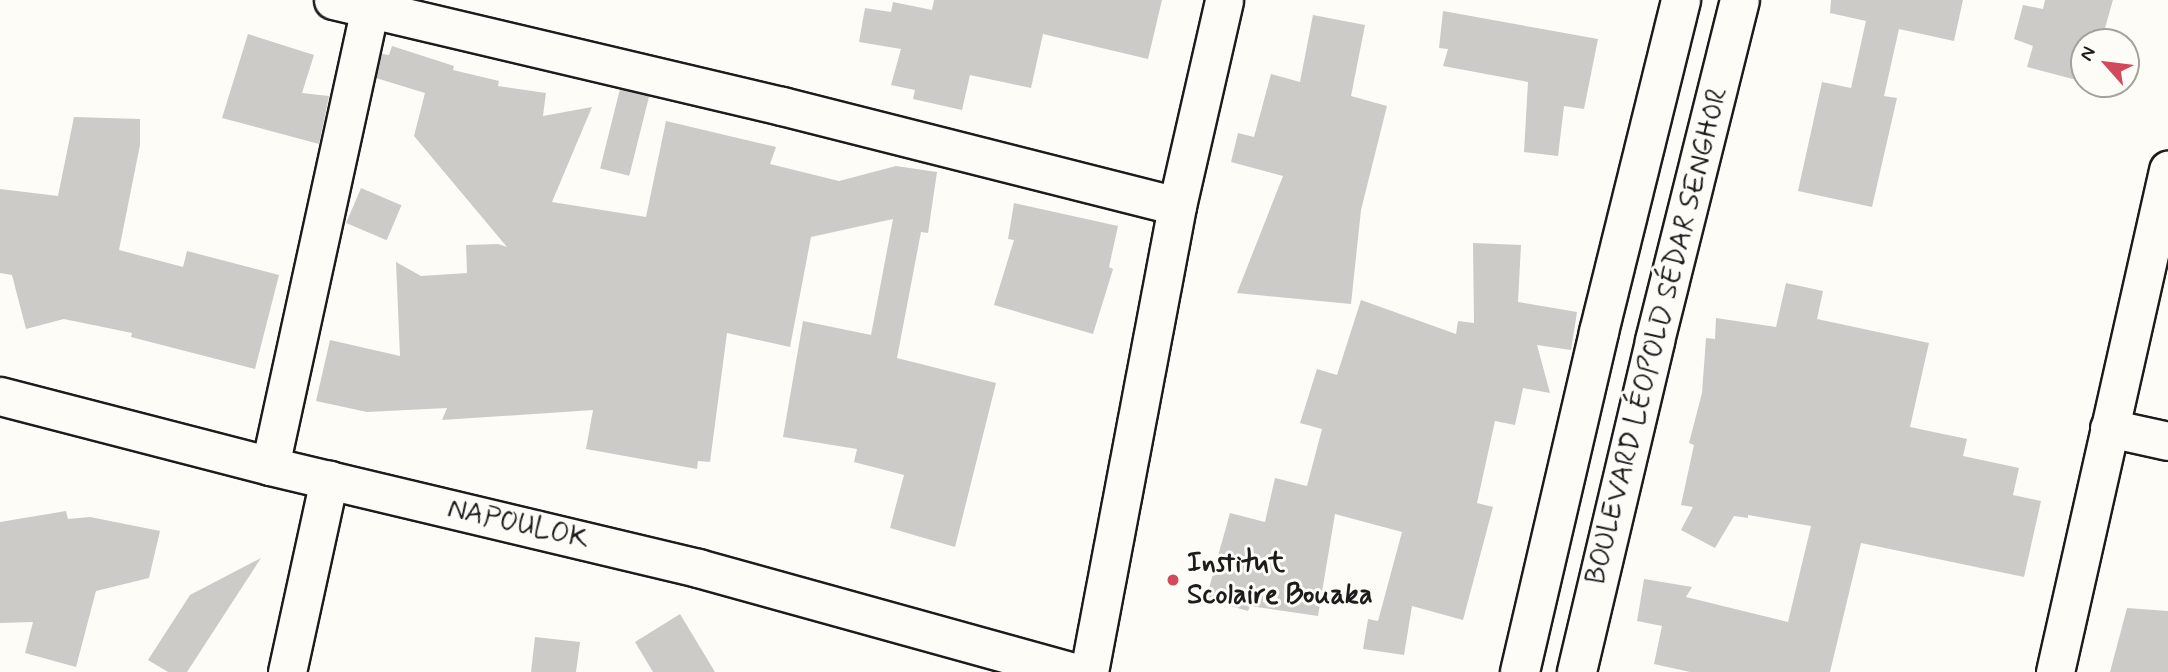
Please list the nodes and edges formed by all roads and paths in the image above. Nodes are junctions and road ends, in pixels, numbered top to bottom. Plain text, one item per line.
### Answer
1 (332, 0) edge
2 (1224, 0) edge
3 (1681, 0) edge
4 (1740, 0) edge
5 (369, 9) junction
6 (2168, 170) edge
7 (1177, 206) junction
8 (0, 396) edge
9 (2109, 428) junction
10 (2168, 441) edge
11 (270, 466) junction
12 (329, 480) junction
13 (287, 672) edge
14 (1073, 672) edge
15 (1089, 672) edge
16 (1520, 672) edge
17 (1577, 672) edge
18 (2055, 672) edge

1 - 5 street
2 - 7 street
3 - 16 main road, BOULEVARD LÉOPOLD SÉDAR SENGHOR
4 - 17 main road, BOULEVARD LÉOPOLD SÉDAR SENGHOR
5 - 7 street
5 - 11 street
6 - 9 street
7 - 15 street
8 - 11 street, NAPOULOK
9 - 10 street
9 - 18 street
11 - 12 street, NAPOULOK
12 - 13 street
12 - 14 street, NAPOULOK

